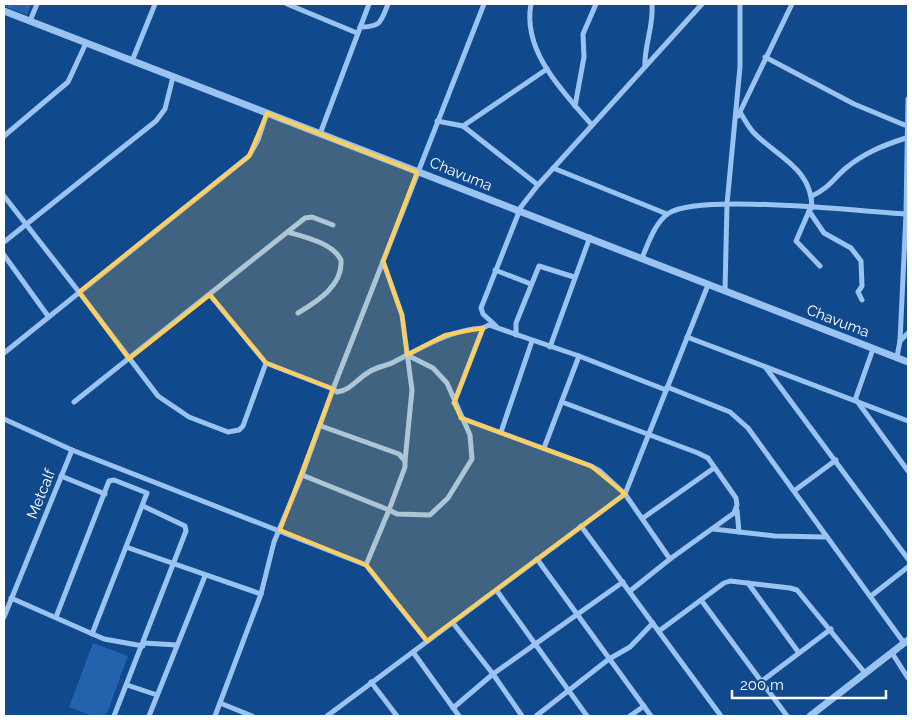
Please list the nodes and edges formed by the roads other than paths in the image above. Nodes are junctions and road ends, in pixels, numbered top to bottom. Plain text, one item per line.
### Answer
1 (37, 4) edge
2 (155, 4) edge
3 (287, 4) edge
4 (369, 4) edge
5 (388, 4) edge
6 (484, 4) edge
7 (531, 4) edge
8 (596, 4) edge
9 (652, 4) edge
10 (702, 4) edge
11 (740, 4) edge
12 (792, 4) edge
13 (4, 11) edge
14 (30, 21) junction
15 (360, 27) junction
16 (357, 33) junction
17 (86, 43) junction
18 (765, 56) junction
19 (132, 61) junction
20 (645, 66) junction
21 (546, 69) junction
22 (174, 77) junction
23 (908, 99) edge
24 (575, 106) junction
25 (740, 112) junction
26 (267, 113) junction
27 (437, 121) junction
28 (736, 121) junction
29 (592, 125) junction
30 (463, 126) junction
31 (907, 126) edge
32 (320, 134) junction
33 (4, 136) edge
34 (906, 138) junction
35 (553, 168) junction
36 (417, 172) junction
37 (538, 185) junction
38 (4, 196) edge
39 (812, 196) junction
40 (727, 204) junction
41 (811, 209) junction
42 (518, 212) junction
43 (667, 214) junction
44 (907, 214) edge
45 (25, 224) junction
46 (334, 225) dead end
47 (288, 232) junction
48 (590, 238) junction
49 (4, 242) edge
50 (4, 255) edge
51 (642, 258) junction
52 (383, 261) junction
53 (820, 266) dead end
54 (495, 270) junction
55 (574, 277) junction
56 (531, 284) junction
57 (708, 285) junction
58 (725, 291) junction
59 (79, 292) junction
60 (210, 295) junction
61 (862, 300) dead end
62 (298, 313) dead end
63 (48, 316) junction
64 (497, 326) junction
65 (482, 328) junction
66 (908, 333) edge
67 (516, 334) junction
68 (687, 337) junction
69 (532, 341) junction
70 (900, 341) junction
71 (550, 347) junction
72 (873, 349) junction
73 (4, 353) edge
74 (407, 355) junction
75 (579, 356) junction
76 (897, 357) junction
77 (129, 359) junction
78 (908, 362) edge
79 (266, 363) junction
80 (766, 368) junction
81 (666, 389) junction
82 (334, 390) junction
83 (856, 400) junction
84 (74, 402) dead end
85 (562, 402) junction
86 (454, 403) junction
87 (461, 418) junction
88 (4, 420) edge
89 (908, 421) edge
90 (321, 426) junction
91 (501, 432) junction
92 (650, 434) junction
93 (544, 448) junction
94 (72, 450) junction
95 (836, 460) junction
96 (405, 461) junction
97 (714, 468) junction
98 (908, 471) edge
99 (131, 472) junction
100 (302, 475) junction
101 (61, 476) junction
102 (126, 485) junction
103 (794, 491) junction
104 (105, 494) junction
105 (625, 494) junction
106 (143, 506) junction
107 (737, 509) junction
108 (389, 510) junction
109 (643, 518) junction
110 (581, 526) junction
111 (713, 529) junction
112 (280, 530) junction
113 (739, 532) junction
114 (825, 537) junction
115 (126, 547) junction
116 (537, 559) junction
117 (670, 559) junction
118 (908, 560) edge
119 (173, 564) junction
120 (366, 565) junction
121 (908, 567) edge
122 (205, 576) junction
123 (624, 582) junction
124 (748, 583) junction
125 (496, 591) junction
126 (630, 591) junction
127 (261, 594) junction
128 (871, 596) junction
129 (11, 598) junction
130 (701, 600) junction
131 (577, 616) junction
132 (4, 617) edge
133 (56, 617) junction
134 (453, 623) junction
135 (653, 623) junction
136 (831, 629) junction
137 (659, 631) junction
138 (92, 634) junction
139 (427, 641) junction
140 (906, 642) edge
141 (535, 644) junction
142 (144, 645) junction
143 (177, 645) junction
144 (413, 652) junction
145 (799, 653) junction
146 (892, 653) junction
147 (609, 659) junction
148 (865, 673) junction
149 (493, 674) junction
150 (908, 678) edge
151 (762, 681) junction
152 (372, 682) junction
153 (127, 685) junction
154 (568, 690) junction
155 (157, 696) junction
156 (220, 703) junction
157 (644, 706) junction
158 (453, 708) junction
159 (331, 715) edge
160 (114, 716) edge
161 (149, 716) edge
162 (215, 716) edge
163 (252, 716) edge
164 (397, 716) edge
165 (459, 716) edge
166 (522, 716) edge
167 (536, 716) edge
168 (587, 716) edge
169 (630, 716) edge
170 (651, 716) edge
171 (722, 716) edge
172 (788, 716) edge
173 (810, 716) edge

1 - 14 street
2 - 19 street
3 - 16 street
4 - 15 street
5 - 15 street
6 - 27 street
7 - 21 street
8 - 24 street
9 - 20 street
10 - 20 street
11 - 28 street
12 - 18 street
13 - 14 street, Chavuma
14 - 17 street, Chavuma
15 - 16 street
16 - 32 street
17 - 19 street, Chavuma
17 - 33 street
18 - 25 street
18 - 31 street
19 - 22 street, Chavuma
20 - 29 street
21 - 24 street
21 - 30 street
22 - 26 street, Chavuma
22 - 45 street
23 - 31 street
24 - 29 street
25 - 28 street
25 - 39 street
26 - 32 street, Chavuma
26 - 59 street
27 - 30 street
27 - 36 street
28 - 40 street
29 - 35 street
30 - 37 street
31 - 34 street
32 - 36 street, Chavuma
34 - 39 street
34 - 44 street
35 - 37 street
35 - 43 street
36 - 42 street, Chavuma
36 - 52 street
37 - 42 street
38 - 45 street
39 - 41 street
40 - 41 street
40 - 43 street
40 - 58 street
41 - 44 street
41 - 53 street
41 - 61 street
42 - 48 street, Chavuma
42 - 54 street
43 - 51 street
44 - 70 street
45 - 49 street
45 - 59 street
46 - 47 street
47 - 60 street
47 - 62 street
48 - 51 street, Chavuma
48 - 55 street
50 - 63 street
51 - 57 street, Chavuma
52 - 74 street
52 - 82 street
54 - 56 street
54 - 64 street
55 - 56 street
55 - 71 street
56 - 67 street
57 - 58 street, Chavuma
57 - 68 street
58 - 72 street, Chavuma
59 - 63 street
59 - 77 street
60 - 77 street
60 - 79 street
63 - 73 street
64 - 65 street
64 - 67 street
65 - 74 street
65 - 86 street
66 - 70 street
67 - 69 street
68 - 80 street
68 - 81 street
69 - 71 street
69 - 91 street
70 - 76 street
71 - 75 street
72 - 76 street, Chavuma
72 - 83 street
74 - 82 street
74 - 86 street
74 - 96 street
75 - 81 street
75 - 85 street
76 - 78 street, Chavuma
77 - 79 street
77 - 84 street
79 - 82 street
80 - 83 street
80 - 95 street
81 - 92 street
81 - 103 street
82 - 90 street
83 - 89 street
83 - 98 street
85 - 92 street
85 - 93 street
86 - 87 street
87 - 91 street
87 - 108 street
88 - 94 street
90 - 96 street
90 - 100 street
91 - 93 street
92 - 97 street
92 - 105 street
93 - 105 street
94 - 99 street
94 - 101 street, Metcalf
95 - 103 street
95 - 118 street
96 - 108 street
97 - 107 street
97 - 109 street
99 - 102 street
99 - 112 street
100 - 108 street
100 - 112 street
101 - 104 street
101 - 129 street, Metcalf
102 - 104 street
102 - 106 street
103 - 114 street
104 - 133 street
105 - 109 street
105 - 110 street
106 - 115 street
106 - 119 street
107 - 111 street
107 - 113 street
108 - 120 street
109 - 117 street
110 - 116 street
110 - 123 street
111 - 113 street
111 - 117 street
112 - 120 street
112 - 127 street
113 - 114 street
114 - 128 street
115 - 119 street
115 - 138 street
116 - 125 street
116 - 131 street
117 - 126 street
119 - 122 street
119 - 142 street
120 - 139 street
121 - 128 street
122 - 127 street
122 - 143 street
123 - 126 street
123 - 131 street
124 - 130 street
124 - 136 street
124 - 145 street
125 - 134 street
125 - 141 street
126 - 135 street
127 - 156 street
128 - 140 street
129 - 132 street, Metcalf
129 - 133 street
130 - 137 street
130 - 151 street
131 - 141 street
131 - 147 street
133 - 138 street
134 - 139 street
134 - 149 street
135 - 137 street
135 - 147 street
136 - 145 street
136 - 148 street
137 - 171 street
138 - 142 street
139 - 144 street
140 - 146 street
141 - 149 street
141 - 154 street
142 - 143 street
142 - 153 street
143 - 155 street
144 - 152 street
144 - 158 street
145 - 151 street
146 - 148 street
146 - 150 street
147 - 154 street
147 - 157 street
148 - 173 street
149 - 158 street
149 - 166 street
151 - 172 street
152 - 159 street
152 - 164 street
153 - 155 street
153 - 160 street
154 - 167 street
154 - 168 street
155 - 161 street
156 - 162 street
156 - 163 street
157 - 169 street
157 - 170 street
158 - 165 street

